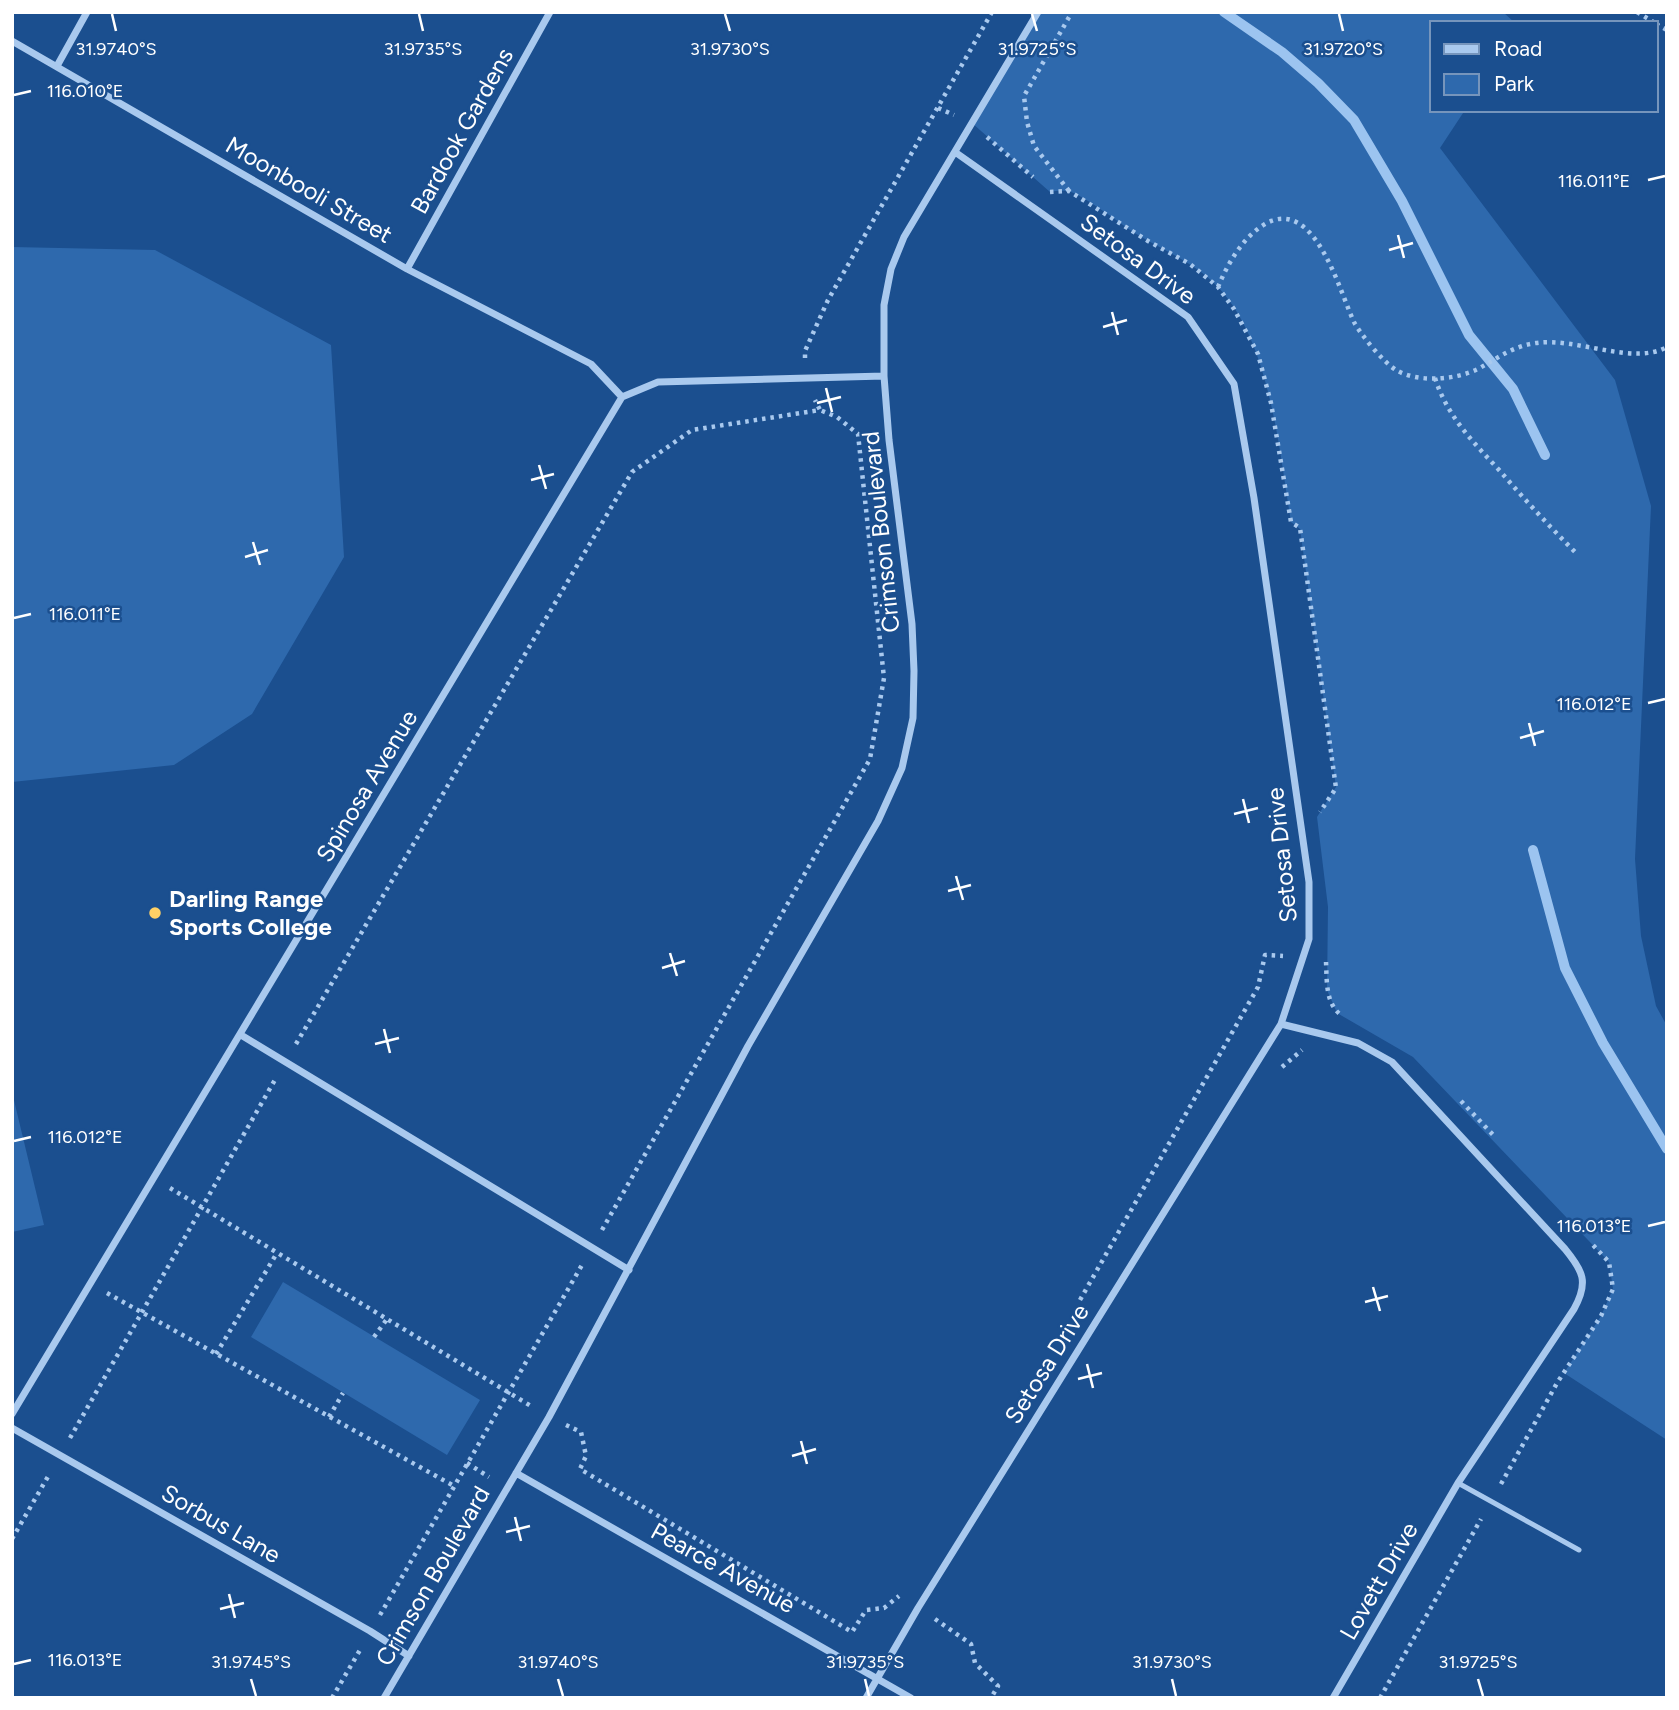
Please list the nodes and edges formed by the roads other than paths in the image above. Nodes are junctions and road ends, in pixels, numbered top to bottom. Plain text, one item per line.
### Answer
1 (87, 12) edge
2 (550, 12) edge
3 (1038, 12) edge
4 (12, 41) edge
5 (57, 66) junction
6 (956, 152) junction
7 (407, 269) junction
8 (884, 376) junction
9 (622, 397) junction
10 (1281, 1024) junction
11 (241, 1035) junction
12 (629, 1270) junction
13 (12, 1414) edge
14 (12, 1428) edge
15 (516, 1473) junction
16 (1458, 1483) junction
17 (1579, 1550) dead end
18 (409, 1656) junction
19 (878, 1678) junction
20 (384, 1698) edge
21 (866, 1698) edge
22 (911, 1698) edge
23 (1333, 1698) edge

1 - 5 street
2 - 7 street, Bardook Gardens
3 - 6 street, Crimson Boulevard
4 - 5 street, Moonbooli Street
5 - 7 street, Moonbooli Street
6 - 8 street, Crimson Boulevard
6 - 10 street, Setosa Drive
7 - 9 street, Moonbooli Street
8 - 9 street
8 - 12 street, Crimson Boulevard
9 - 11 street, Spinosa Avenue
10 - 16 street, Lovett Drive
10 - 19 street, Setosa Drive
11 - 12 street
11 - 13 street, Spinosa Avenue
12 - 15 street, Crimson Boulevard
14 - 18 street, Sorbus Lane
15 - 18 street, Crimson Boulevard
15 - 19 street, Pearce Avenue
16 - 17 lane
16 - 23 street, Lovett Drive
18 - 20 street, Crimson Boulevard
19 - 21 street, Setosa Drive
19 - 22 street, Pearce Avenue

